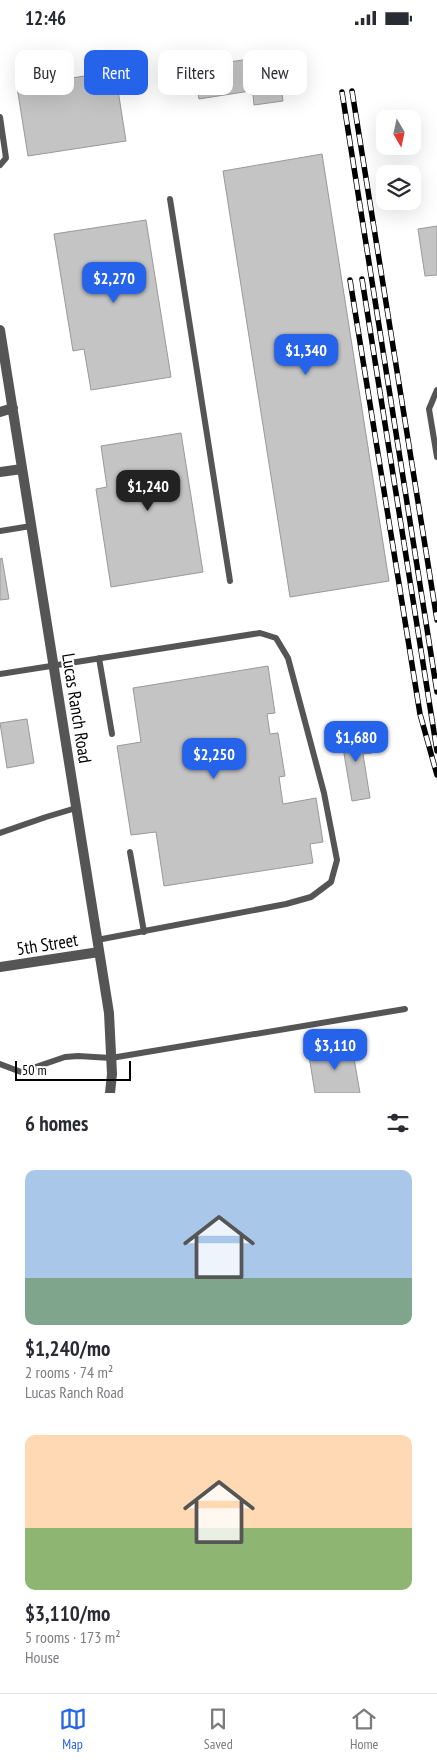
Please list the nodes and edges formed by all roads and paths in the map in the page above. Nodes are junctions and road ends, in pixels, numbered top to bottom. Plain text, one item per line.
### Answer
1 (0, 117) edge
2 (0, 165) edge
3 (170, 199) dead end
4 (0, 330) edge
5 (437, 390) edge
6 (12, 409) junction
7 (0, 412) edge
8 (437, 457) edge
9 (22, 469) junction
10 (0, 472) edge
11 (31, 526) junction
12 (0, 531) edge
13 (230, 581) dead end
14 (99, 658) junction
15 (54, 666) junction
16 (0, 674) edge
17 (112, 734) dead end
18 (76, 808) junction
19 (0, 833) edge
20 (130, 852) dead end
21 (144, 932) junction
22 (97, 941) junction
23 (99, 952) junction
24 (0, 967) edge
25 (406, 1009) dead end
26 (111, 1058) junction
27 (0, 1065) edge
28 (110, 1093) edge

1 - 2 lane
3 - 13 lane
4 - 6 street, Lucas Ranch Road
5 - 8 lane
6 - 7 street
6 - 9 street, Lucas Ranch Road
9 - 10 street
9 - 11 street, Lucas Ranch Road
11 - 12 lane
11 - 15 street, Lucas Ranch Road
14 - 15 lane
14 - 17 lane
14 - 21 lane
15 - 16 lane
15 - 18 street, Lucas Ranch Road
18 - 19 lane
18 - 22 street, Lucas Ranch Road
20 - 21 lane
21 - 22 lane
22 - 23 street, Lucas Ranch Road
23 - 24 street, 5th Street
23 - 26 street, Lucas Ranch Road
25 - 26 lane
26 - 27 lane
26 - 28 street, Lucas Ranch Road

